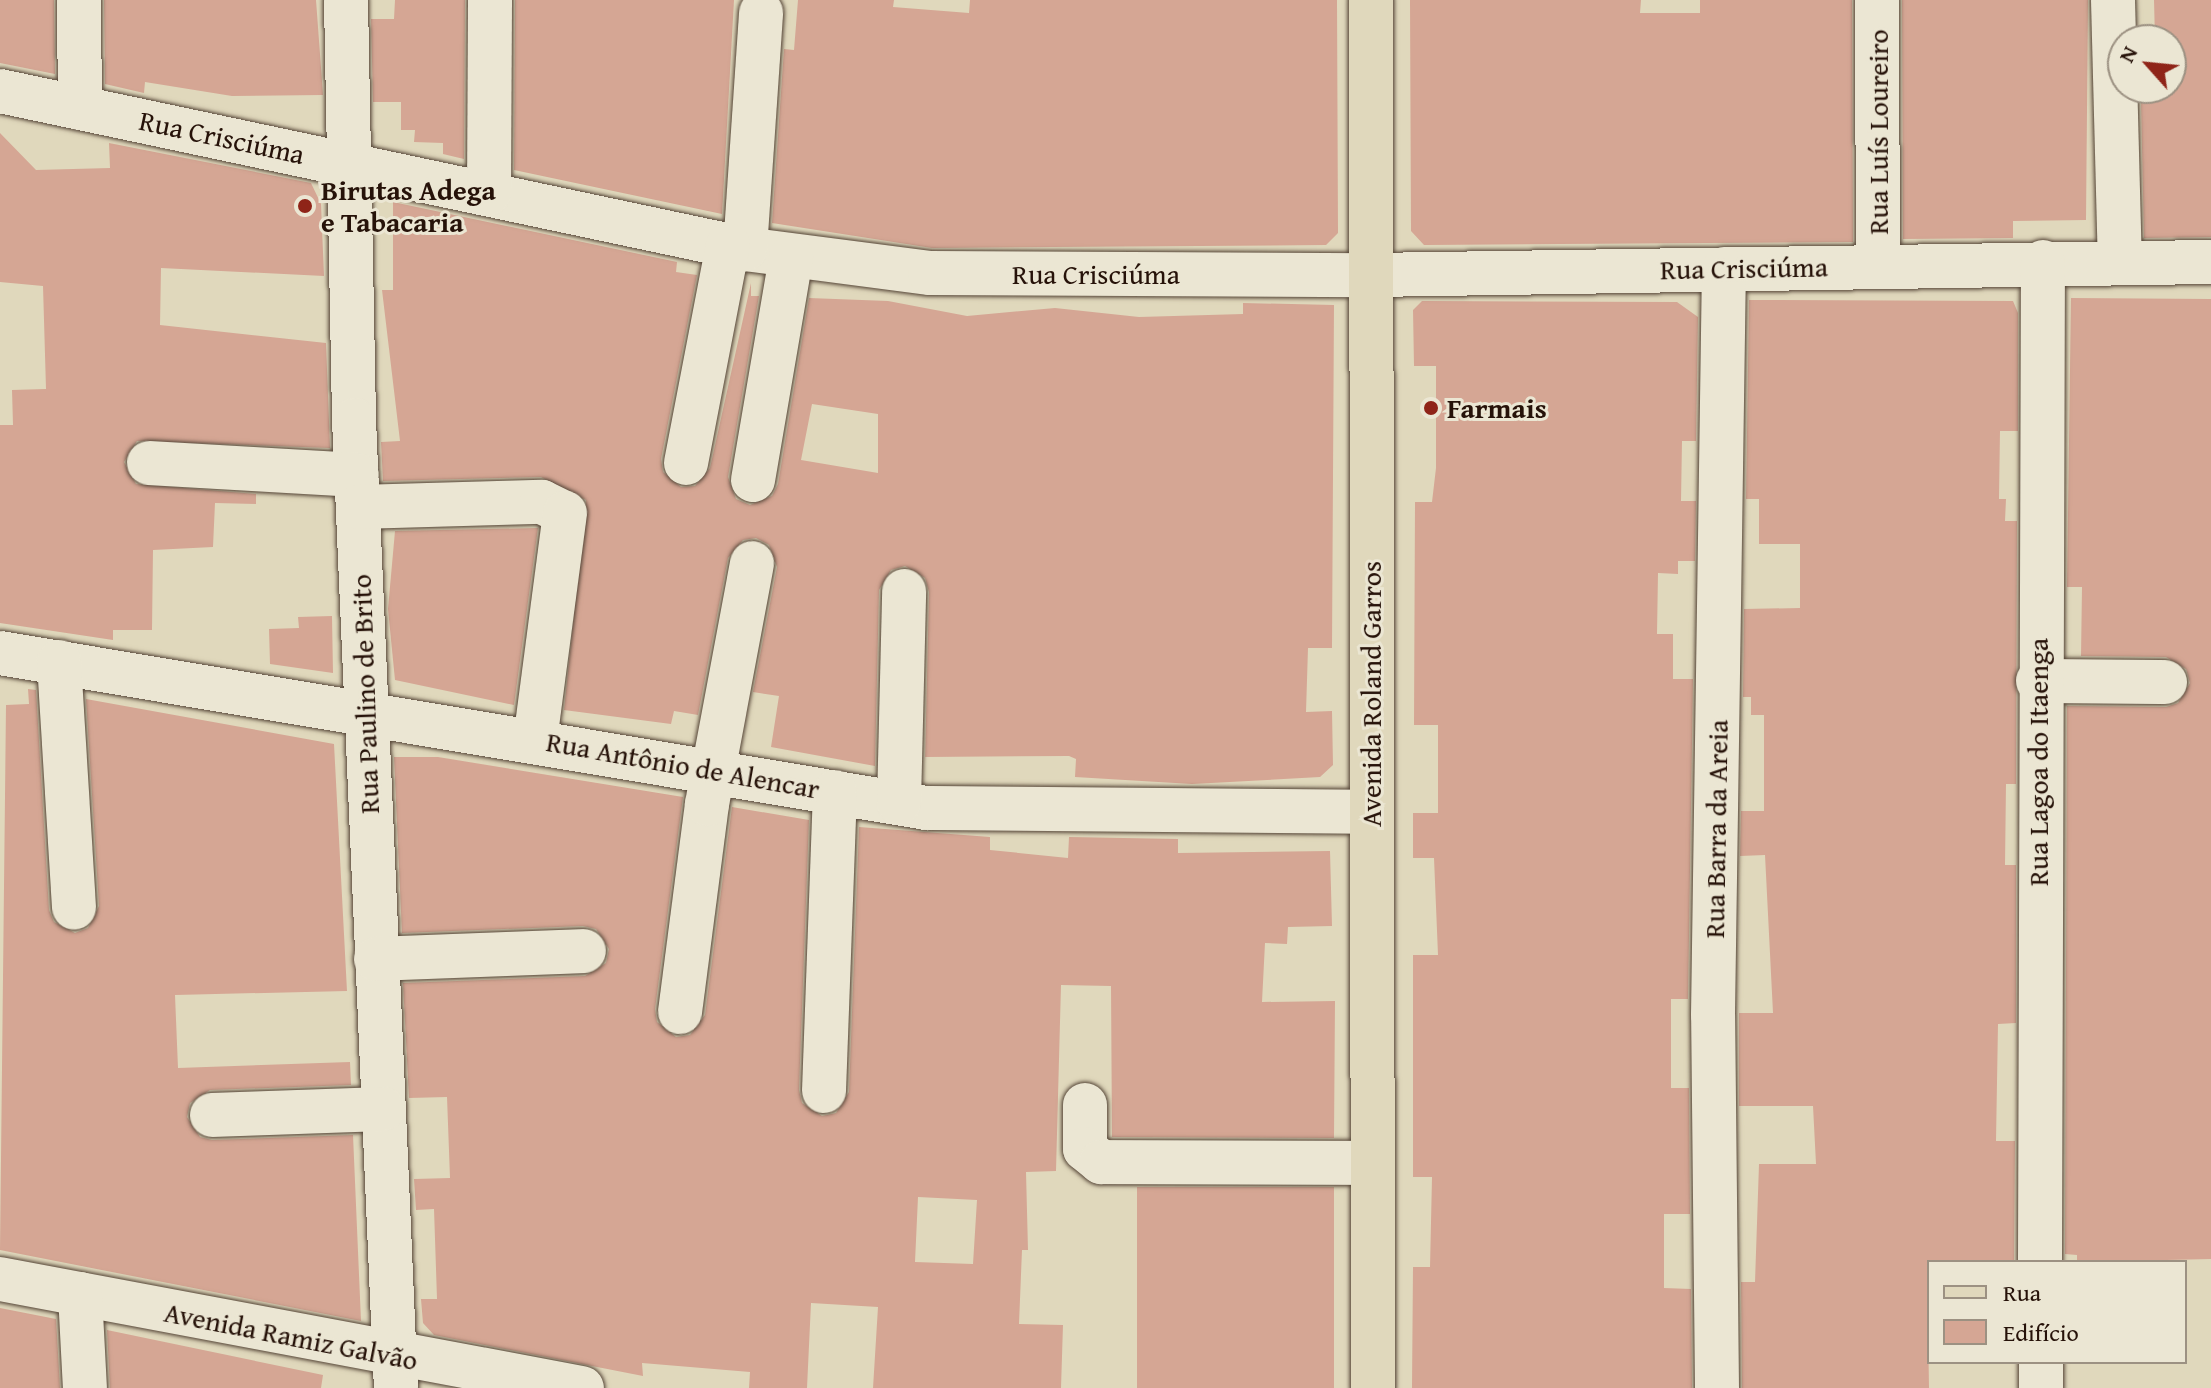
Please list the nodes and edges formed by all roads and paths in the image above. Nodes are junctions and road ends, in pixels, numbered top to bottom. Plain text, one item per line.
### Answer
1 (79, 0) edge
2 (346, 0) edge
3 (490, 0) edge
4 (1371, 0) edge
5 (1877, 0) edge
6 (2113, 0) edge
7 (761, 13) dead end
8 (0, 91) edge
9 (80, 108) junction
10 (346, 163) junction
11 (489, 193) junction
12 (736, 247) junction
13 (791, 257) junction
14 (2043, 262) junction
15 (2211, 262) edge
16 (2120, 263) junction
17 (1878, 265) junction
18 (1724, 269) junction
19 (1371, 275) junction
20 (149, 463) dead end
21 (686, 463) dead end
22 (753, 480) dead end
23 (357, 491) junction
24 (752, 563) dead end
25 (904, 591) dead end
26 (0, 653) edge
27 (59, 662) junction
28 (2038, 681) junction
29 (2165, 682) dead end
30 (365, 710) junction
31 (535, 740) junction
32 (714, 769) junction
33 (835, 792) junction
34 (899, 803) junction
35 (1371, 812) junction
36 (74, 908) dead end
37 (584, 951) dead end
38 (376, 959) junction
39 (680, 1012) dead end
40 (824, 1091) dead end
41 (1085, 1105) dead end
42 (383, 1109) junction
43 (212, 1115) dead end
44 (1371, 1163) junction
45 (2040, 1260) edge
46 (0, 1279) edge
47 (80, 1294) junction
48 (2041, 1364) edge
49 (395, 1373) edge
50 (85, 1388) edge
51 (582, 1388) edge
52 (1373, 1388) edge
53 (1717, 1388) edge
54 (2041, 1388) edge

1 - 9 street
2 - 10 street, Rua Paulino de Brito
3 - 11 street
4 - 19 main road, Avenida Roland Garros
5 - 17 street, Rua Luís Loureiro
6 - 16 street
7 - 12 street
8 - 9 street, Rua Crisciúma
9 - 10 street, Rua Crisciúma
10 - 11 street, Rua Crisciúma
10 - 23 street, Rua Paulino de Brito
11 - 12 street, Rua Crisciúma
12 - 13 street, Rua Crisciúma
12 - 21 street
13 - 19 street, Rua Crisciúma
13 - 22 street
14 - 16 street, Rua Crisciúma
14 - 17 street, Rua Crisciúma
14 - 28 street, Rua Lagoa do Itaenga
15 - 16 street, Rua Crisciúma
17 - 18 street, Rua Crisciúma
18 - 19 street, Rua Crisciúma
18 - 53 street, Rua Barra da Areia
19 - 35 main road, Avenida Roland Garros
20 - 23 street
23 - 30 street, Rua Paulino de Brito
23 - 31 street
24 - 32 street
25 - 34 street
26 - 27 street, Rua Antônio de Alencar
27 - 30 street, Rua Antônio de Alencar
27 - 36 street
28 - 29 street
28 - 45 street, Rua Lagoa do Itaenga
30 - 31 street, Rua Antônio de Alencar
30 - 38 street, Rua Paulino de Brito
31 - 32 street, Rua Antônio de Alencar
32 - 33 street, Rua Antônio de Alencar
32 - 39 street
33 - 34 street, Rua Antônio de Alencar
33 - 40 street
34 - 35 street, Rua Antônio de Alencar
35 - 44 main road, Avenida Roland Garros
37 - 38 street
38 - 42 street, Rua Paulino de Brito
41 - 44 street
42 - 43 street
42 - 49 street, Rua Paulino de Brito
44 - 52 main road, Avenida Roland Garros
46 - 47 street, Avenida Ramiz Galvão
47 - 49 street, Avenida Ramiz Galvão
47 - 50 street
48 - 54 street
49 - 51 street, Avenida Ramiz Galvão

